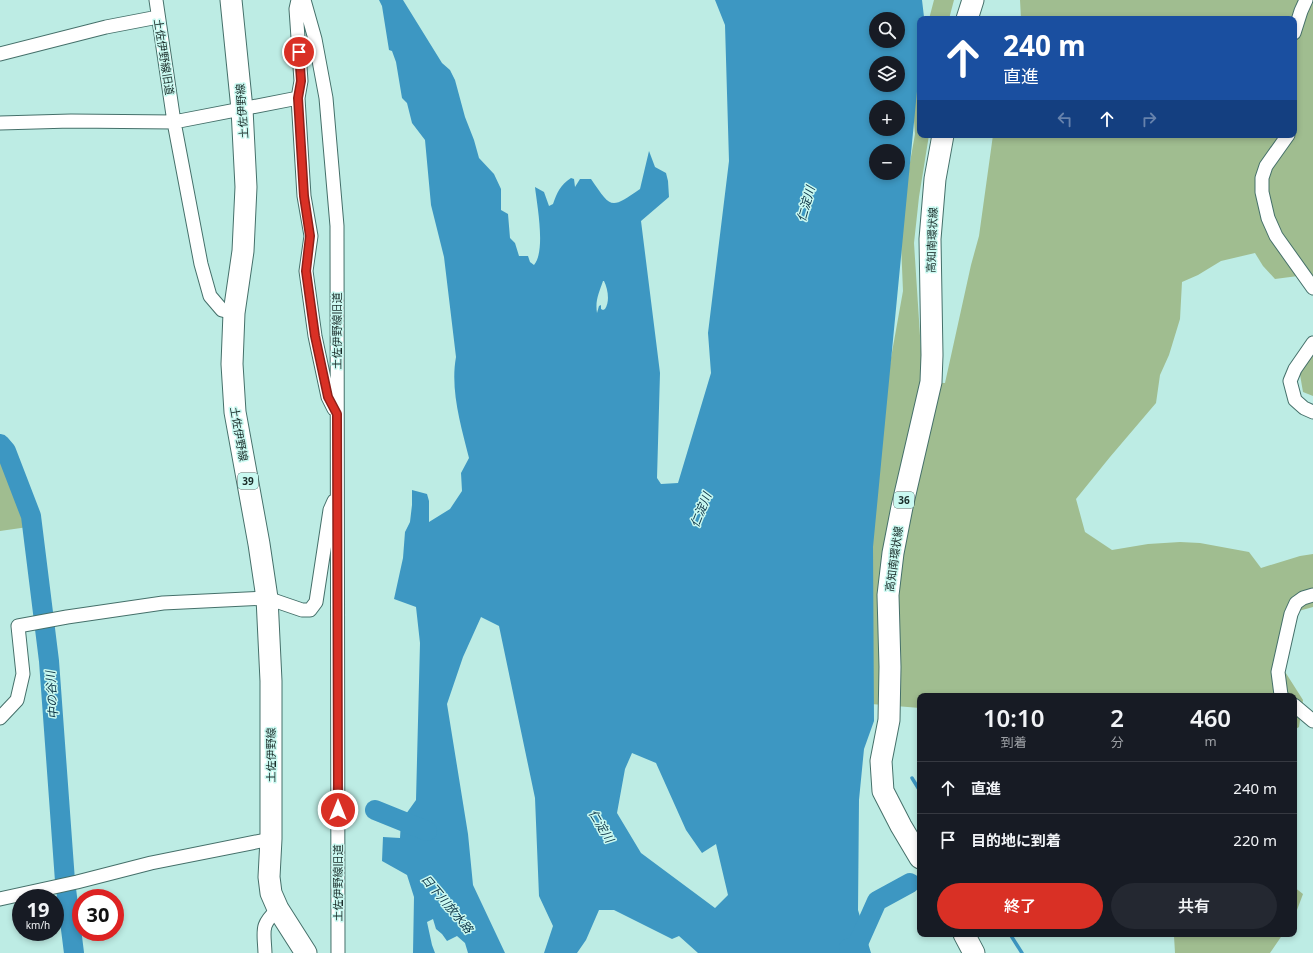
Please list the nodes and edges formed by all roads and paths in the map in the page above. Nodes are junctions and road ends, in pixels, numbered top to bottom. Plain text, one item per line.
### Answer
1 (156, 0) edge
2 (231, 0) edge
3 (298, 0) edge
4 (304, 0) edge
5 (973, 0) edge
6 (1306, 0) edge
7 (968, 16) edge
8 (158, 17) junction
9 (1297, 23) edge
10 (0, 54) edge
11 (298, 98) junction
12 (242, 108) junction
13 (174, 122) junction
14 (0, 123) edge
15 (942, 138) edge
16 (1286, 138) edge
17 (1313, 288) edge
18 (234, 313) junction
19 (1313, 343) edge
20 (1313, 412) edge
21 (337, 414) junction
22 (338, 492) junction
23 (1313, 595) edge
24 (267, 598) junction
25 (1281, 693) edge
26 (1297, 707) edge
27 (0, 718) edge
28 (1313, 720) edge
29 (271, 839) junction
30 (917, 853) edge
31 (0, 899) edge
32 (278, 909) junction
33 (966, 937) edge
34 (265, 953) edge
35 (306, 953) edge
36 (338, 953) edge
37 (974, 953) edge

1 - 8 street, 土佐伊野線旧道
2 - 12 main road, 土佐伊野線 / 39
3 - 11 street
4 - 21 street, 土佐伊野線旧道
5 - 7 main road
6 - 9 street
8 - 10 street
8 - 13 street, 土佐伊野線旧道
11 - 12 street
11 - 21 street
12 - 13 street
12 - 18 main road, 土佐伊野線 / 39
13 - 14 street
13 - 18 street, 土佐伊野線旧道
15 - 30 main road, 高知南環状線 / 36
16 - 17 street
18 - 24 main road, 土佐伊野線 / 39
19 - 20 street
21 - 22 street, 土佐伊野線旧道
22 - 24 street
22 - 36 street, 土佐伊野線旧道
23 - 25 street
24 - 27 street
24 - 29 main road, 土佐伊野線 / 39
26 - 28 street
29 - 31 street
29 - 32 main road, 土佐伊野線 / 39
32 - 34 street
32 - 35 main road, 土佐伊野線 / 39
33 - 37 main road

